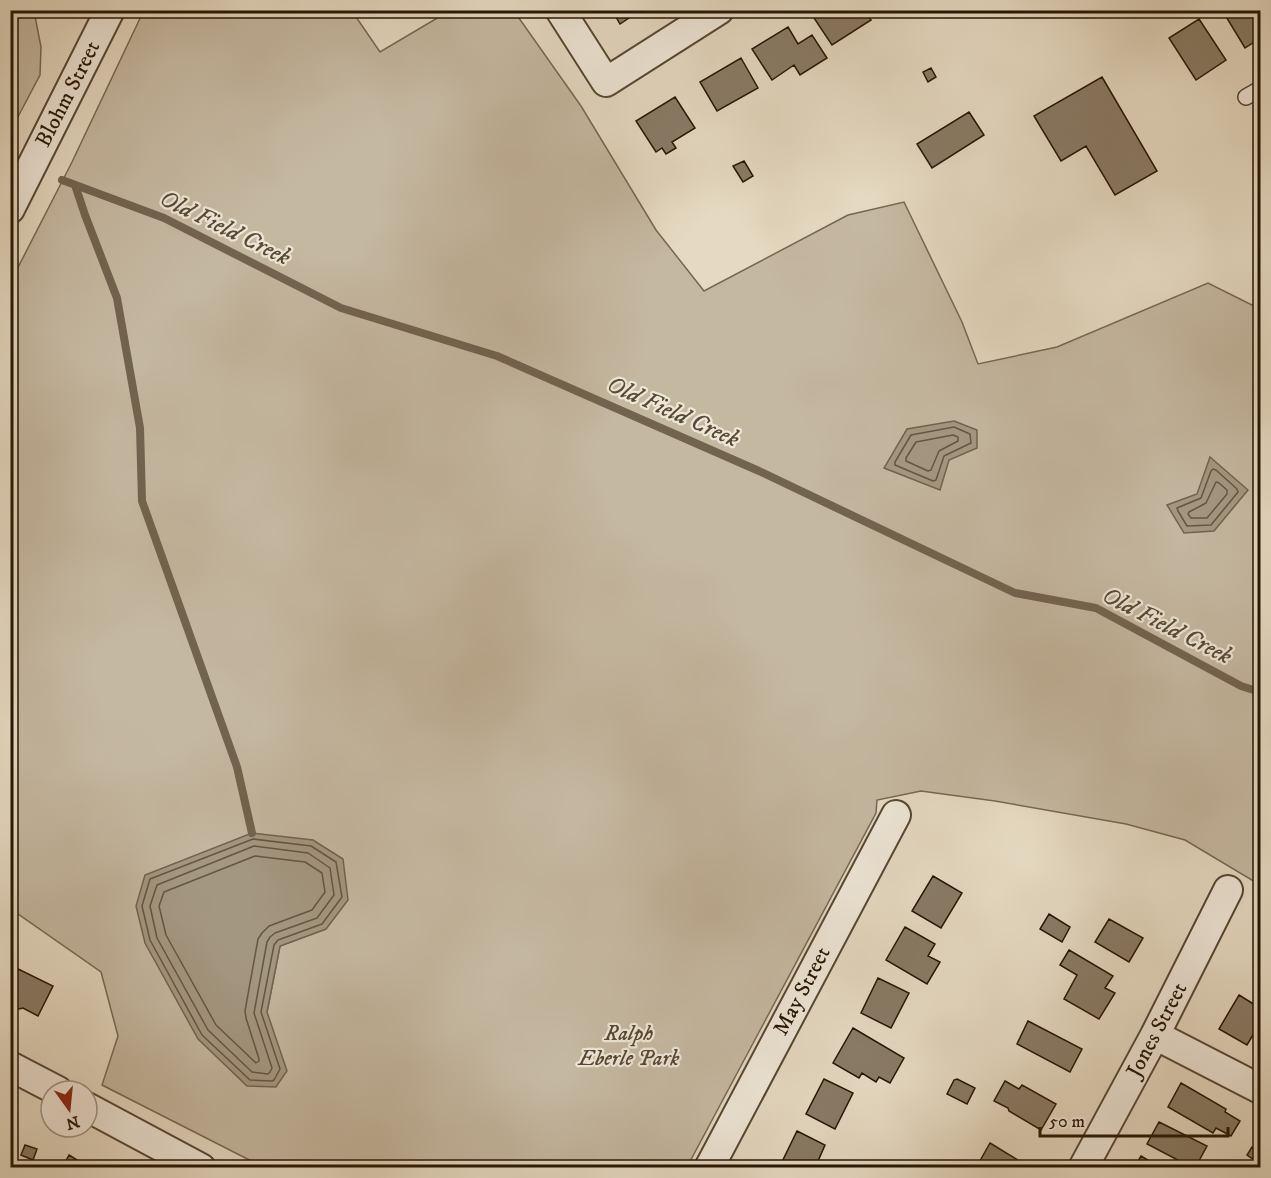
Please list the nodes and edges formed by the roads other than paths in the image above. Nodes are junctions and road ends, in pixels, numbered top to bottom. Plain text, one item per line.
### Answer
1 (560, 10) edge
2 (719, 10) edge
3 (105, 12) edge
4 (1260, 89) edge
5 (1246, 97) dead end
6 (10, 209) edge
7 (896, 815) dead end
8 (1228, 890) dead end
9 (1155, 1035) junction
10 (10, 1066) edge
11 (39, 1081) edge
12 (1260, 1089) edge
13 (99, 1113) edge
14 (201, 1167) edge
15 (709, 1167) edge
16 (1083, 1167) edge

1 - 2 street
3 - 6 street, Blohm Street
4 - 5 lane
7 - 15 street, May Street
8 - 9 street, Jones Street
9 - 12 street
9 - 16 street, Jones Street
10 - 11 street
13 - 14 street

